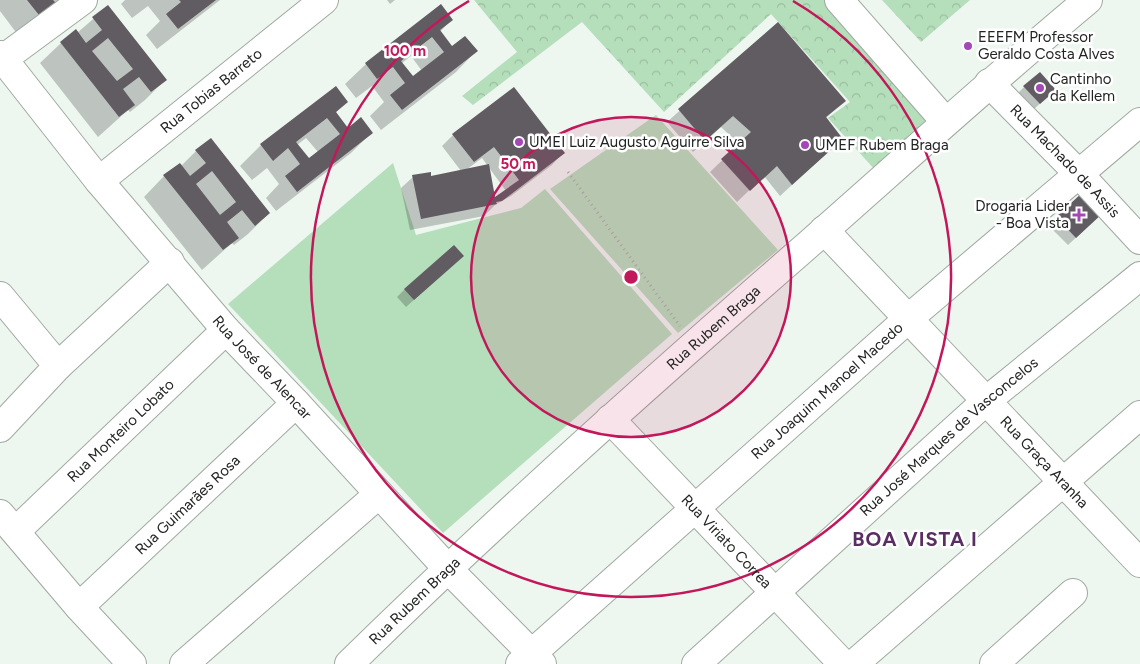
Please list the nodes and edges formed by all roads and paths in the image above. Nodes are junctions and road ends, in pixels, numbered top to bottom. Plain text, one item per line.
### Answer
1 (83, 0) edge
2 (324, 0) edge
3 (839, 0) edge
4 (1088, 0) edge
5 (2, 57) edge
6 (989, 83) junction
7 (945, 121) junction
8 (1140, 122) edge
9 (568, 172) dead end
10 (1078, 173) junction
11 (99, 181) junction
12 (824, 230) junction
13 (1140, 240) edge
14 (170, 262) junction
15 (1140, 276) edge
16 (0, 296) edge
17 (910, 318) junction
18 (226, 330) junction
19 (694, 345) junction
20 (58, 366) junction
21 (986, 401) junction
22 (296, 402) junction
23 (1140, 415) edge
24 (610, 418) junction
25 (0, 428) edge
26 (1062, 482) junction
27 (379, 494) junction
28 (693, 508) junction
29 (8, 522) edge
30 (1137, 554) edge
31 (447, 568) junction
32 (1073, 593) dead end
33 (775, 594) junction
34 (79, 607) junction
35 (531, 660) edge
36 (132, 664) edge
37 (184, 664) edge
38 (349, 664) edge
39 (696, 664) edge
40 (843, 664) edge
41 (854, 664) edge
42 (994, 664) edge

1 - 5 street
2 - 11 street, Rua Tobias Barreto
3 - 7 street
4 - 6 street, Rua Rubem Braga
5 - 11 street, Rua José de Alencar
6 - 7 street, Rua Rubem Braga
6 - 10 street, Rua Machado de Assis
7 - 12 street, Rua Rubem Braga
8 - 10 street, Rua Joaquim Manoel Macedo
9 - 19 path
10 - 13 street, Rua Machado de Assis
10 - 17 street, Rua Joaquim Manoel Macedo
11 - 14 street, Rua José de Alencar
12 - 17 street, Rua Graça Aranha
12 - 19 street, Rua Rubem Braga
14 - 18 street, Rua José de Alencar
14 - 20 street
15 - 21 street, Rua José Marques de Vasconcelos
16 - 20 street
17 - 21 street, Rua Graça Aranha
17 - 28 street, Rua Joaquim Manoel Macedo
18 - 22 street, Rua José de Alencar
18 - 29 street, Rua Monteiro Lobato
19 - 24 street, Rua Rubem Braga
20 - 25 street
21 - 26 street, Rua Graça Aranha
21 - 33 street, Rua José Marques de Vasconcelos
22 - 27 street, Rua José de Alencar
22 - 34 street, Rua Guimarães Rosa
23 - 26 street
24 - 28 street, Rua Viriato Correa
24 - 31 street, Rua Rubem Braga
26 - 30 street, Rua Graça Aranha
26 - 41 street
27 - 31 street, Rua José de Alencar
27 - 37 street
28 - 33 street, Rua Viriato Correa
28 - 35 street, Rua Joaquim Manoel Macedo
29 - 34 street
31 - 35 street, Rua José de Alencar
31 - 38 street, Rua Rubem Braga
32 - 42 street
33 - 39 street, Rua José Marques de Vasconcelos
33 - 40 street, Rua Viriato Correa
34 - 36 street

